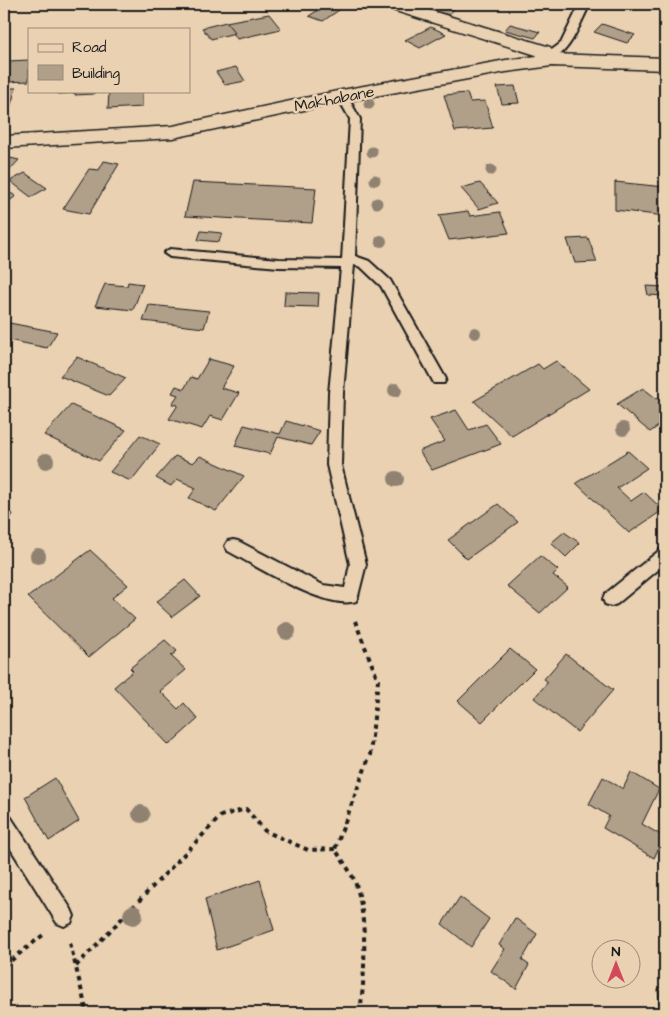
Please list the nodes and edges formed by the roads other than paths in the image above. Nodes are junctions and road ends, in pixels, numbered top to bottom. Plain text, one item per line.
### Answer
1 (392, 4) edge
2 (582, 10) dead end
3 (550, 59) junction
4 (665, 64) edge
5 (342, 96) junction
6 (4, 142) edge
7 (170, 253) dead end
8 (348, 261) junction
9 (439, 379) dead end
10 (234, 546) dead end
11 (665, 555) edge
12 (611, 600) dead end
13 (4, 822) edge
14 (64, 916) road end

1 - 3 street
2 - 3 lane
3 - 4 street, Makhabane
3 - 5 street, Makhabane
5 - 6 street, Makhabane
5 - 8 lane
7 - 8 lane
8 - 9 lane
8 - 10 lane
11 - 12 lane
13 - 14 lane

